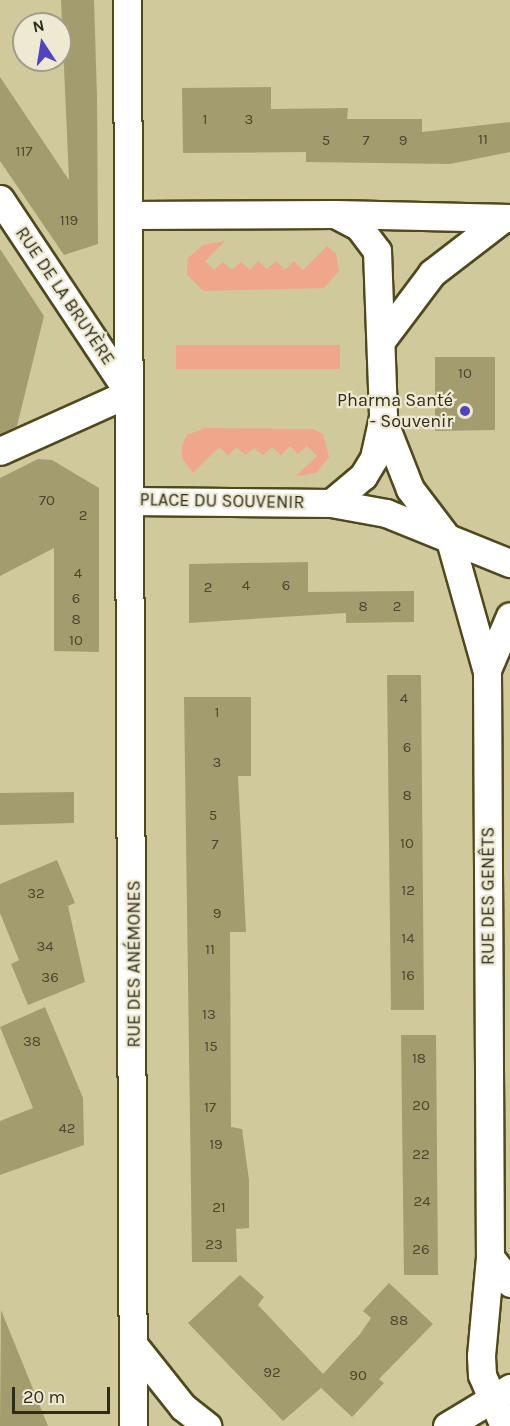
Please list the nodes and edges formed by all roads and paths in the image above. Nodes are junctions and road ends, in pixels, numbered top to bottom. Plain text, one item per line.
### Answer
1 (127, 0) edge
2 (0, 199) edge
3 (129, 214) junction
4 (335, 214) junction
5 (506, 219) edge
6 (381, 341) junction
7 (129, 393) junction
8 (383, 417) junction
9 (0, 451) edge
10 (131, 501) junction
11 (331, 502) junction
12 (450, 540) junction
13 (506, 562) edge
14 (510, 616) edge
15 (487, 672) junction
16 (490, 1257) junction
17 (510, 1283) edge
18 (136, 1348) junction
19 (501, 1395) edge
20 (133, 1426) edge
21 (207, 1426) edge
22 (447, 1426) edge
23 (504, 1426) edge

1 - 3 street, PLACE DU SOUVENIR
2 - 7 street, RUE DE LA BRUYÈRE
3 - 4 street
3 - 7 street, PLACE DU SOUVENIR
4 - 5 street
4 - 6 street, PLACE DU SOUVENIR
5 - 6 street
6 - 8 street, PLACE DU SOUVENIR
7 - 9 street
7 - 10 street, PLACE DU SOUVENIR
8 - 11 street, PLACE DU SOUVENIR
8 - 12 street
10 - 11 street, PLACE DU SOUVENIR
10 - 18 street, RUE DES ANÉMONES
11 - 12 street
12 - 13 street
12 - 15 street, RUE DES GENÊTS
14 - 15 street
15 - 16 street, RUE DES GENÊTS
16 - 17 street
16 - 19 street, RUE DES GENÊTS
18 - 20 street, RUE DES ANÉMONES
18 - 21 street
19 - 22 street
19 - 23 street, RUE DES GENÊTS

